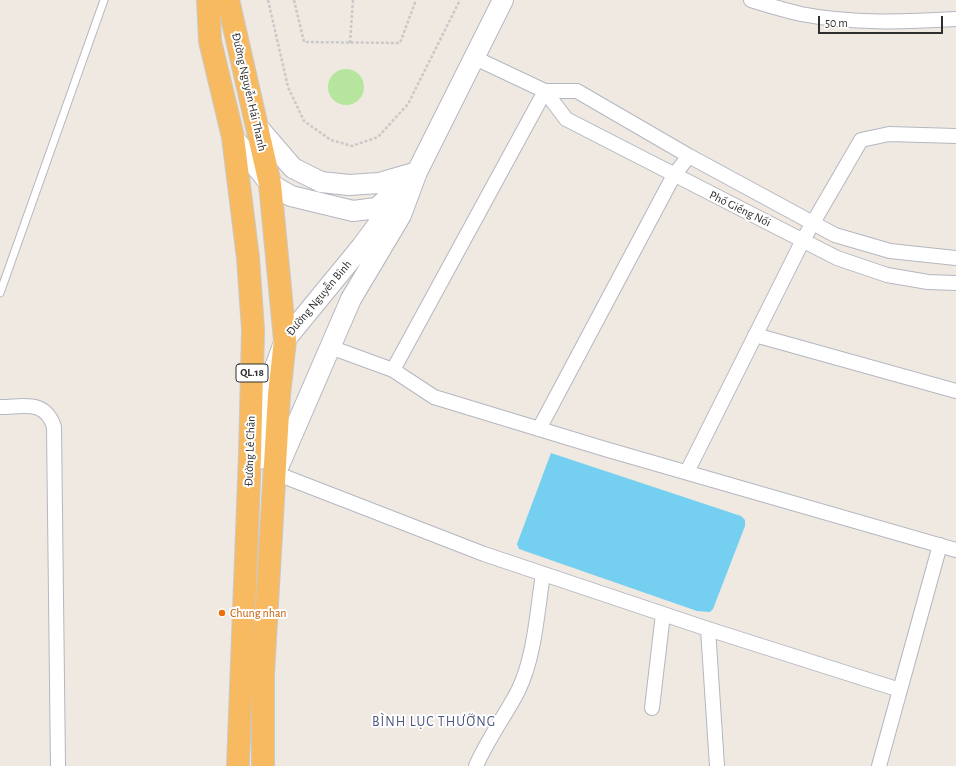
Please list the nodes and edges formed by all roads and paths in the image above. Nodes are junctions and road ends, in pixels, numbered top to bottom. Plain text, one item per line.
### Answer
1 (104, 0) edge
2 (208, 0) edge
3 (228, 0) edge
4 (268, 0) edge
5 (294, 0) edge
6 (353, 0) edge
7 (416, 0) edge
8 (460, 0) edge
9 (503, 0) edge
10 (751, 0) edge
11 (956, 19) edge
12 (350, 43) junction
13 (475, 58) junction
14 (545, 91) junction
15 (256, 125) junction
16 (956, 136) edge
17 (233, 138) junction
18 (689, 156) junction
19 (417, 172) junction
20 (674, 175) junction
21 (270, 184) junction
22 (812, 223) junction
23 (803, 240) junction
24 (956, 258) edge
25 (956, 283) edge
26 (0, 293) edge
27 (755, 335) junction
28 (285, 340) junction
29 (330, 347) junction
30 (393, 370) junction
31 (956, 391) edge
32 (0, 407) edge
33 (539, 429) junction
34 (687, 472) junction
35 (275, 473) junction
36 (940, 545) junction
37 (956, 550) edge
38 (543, 574) junction
39 (244, 610) junction
40 (662, 614) junction
41 (708, 629) junction
42 (900, 690) junction
43 (652, 708) dead end
44 (58, 766) edge
45 (238, 766) edge
46 (263, 766) edge
47 (476, 766) edge
48 (717, 766) edge
49 (879, 766) edge

1 - 26 lane
2 - 17 highway, QL.18
3 - 15 highway, Đường Nguyễn Hải Thanh / QL.18
4 - 8 path
5 - 12 path
6 - 12 path
7 - 12 path
9 - 13 main road, Đường Nguyễn Bình
10 - 11 street
13 - 14 street, Phố Giếng Nối
13 - 19 main road, Đường Nguyễn Bình
14 - 18 street, Phố Giếng Nối
14 - 20 street, Phố Giếng Nối
14 - 30 street
15 - 19 main road
15 - 21 highway, Đường Nguyễn Hải Thanh / QL.18
16 - 22 street
17 - 21 main road
17 - 39 highway, Đường Lê Chân / QL.18
18 - 20 street
18 - 22 street, Phố Giếng Nối
19 - 21 main road
19 - 28 main road, Đường Nguyễn Bình
19 - 29 main road, Đường Nguyễn Bình
20 - 23 street, Phố Giếng Nối
20 - 33 street
21 - 28 highway, QL.18
22 - 23 street
22 - 24 street, Phố Giếng Nối
23 - 25 street, Phố Giếng Nối
23 - 27 street
27 - 31 street
27 - 34 street
28 - 35 highway, QL.18
28 - 39 main road, Đường Nguyễn Bình
29 - 30 street
29 - 35 main road, Đường Nguyễn Bình
30 - 33 street
32 - 44 street
33 - 34 street
34 - 36 street
35 - 38 street
35 - 46 highway, QL.18
36 - 37 street
36 - 42 street
38 - 40 street
38 - 47 street
39 - 45 highway, Đường Lê Chân / QL.18
40 - 41 street
40 - 43 street
41 - 42 street
41 - 48 street
42 - 49 street

